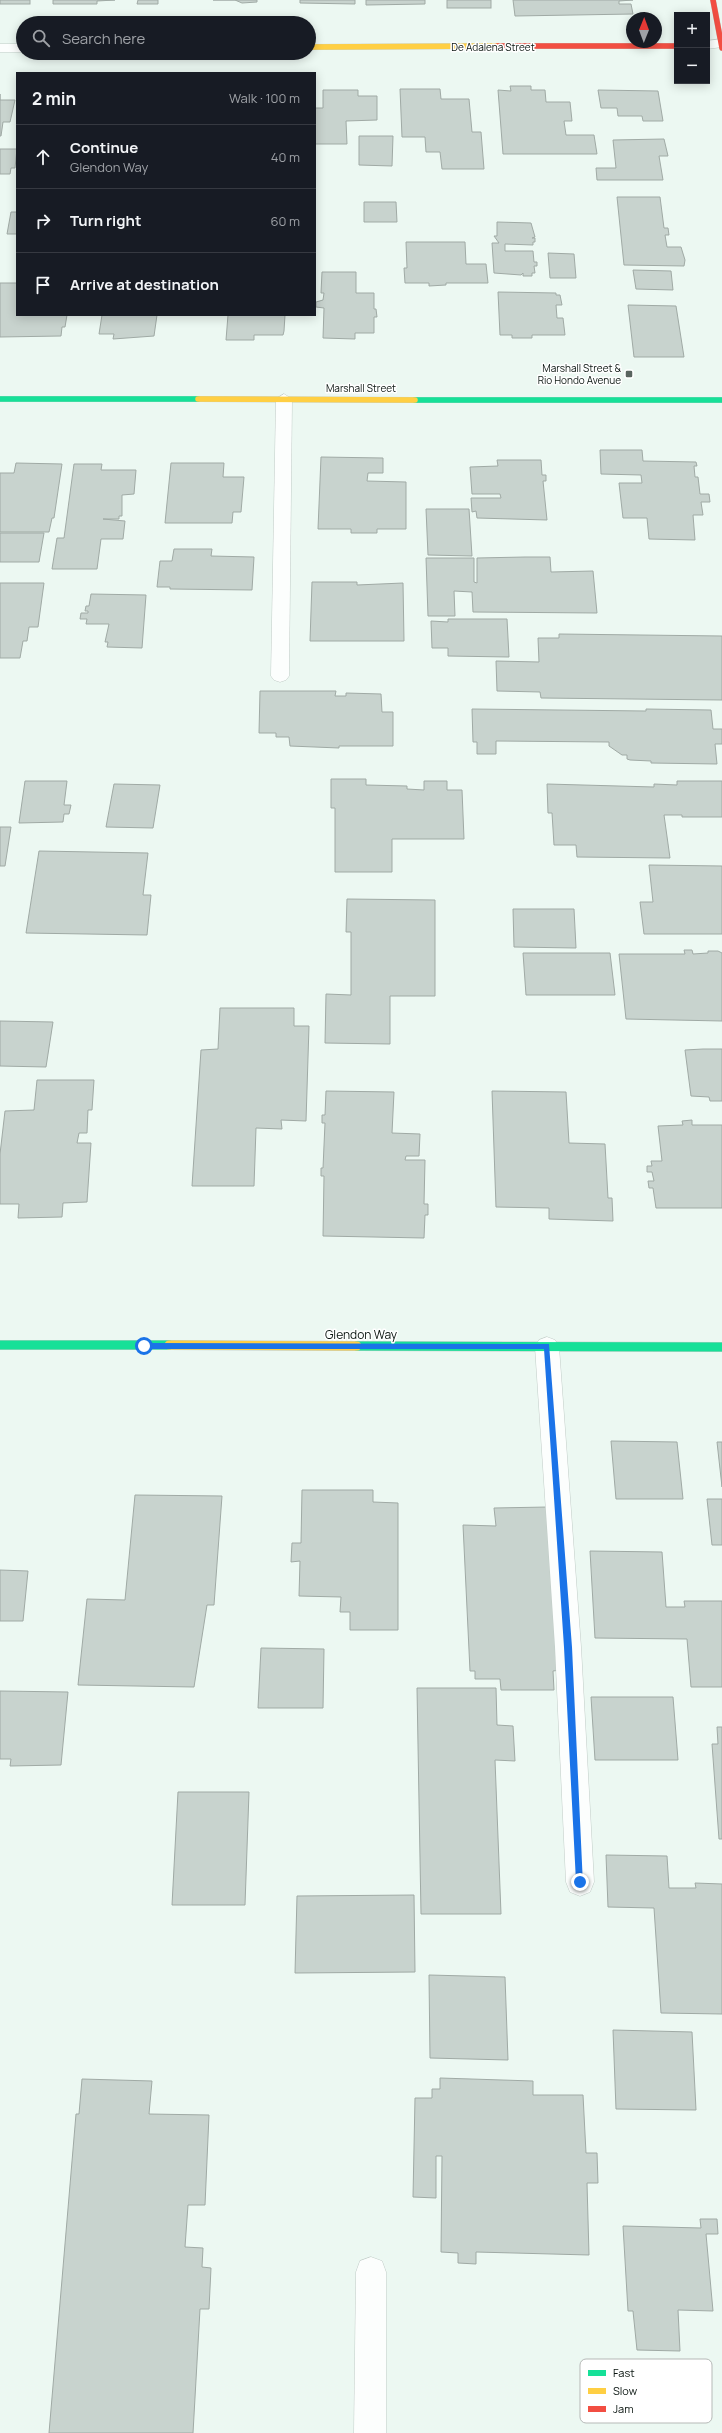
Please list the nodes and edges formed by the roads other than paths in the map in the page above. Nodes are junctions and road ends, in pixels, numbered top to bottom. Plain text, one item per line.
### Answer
1 (713, 0) edge
2 (710, 45) edge
3 (722, 45) edge
4 (674, 46) edge
5 (316, 47) edge
6 (0, 48) edge
7 (16, 48) edge
8 (0, 399) edge
9 (284, 399) junction
10 (722, 400) edge
11 (280, 676) dead end
12 (0, 1345) edge
13 (547, 1346) junction
14 (722, 1347) edge
15 (580, 1882) dead end
16 (371, 2272) dead end
17 (370, 2433) edge

1 - 3 street
2 - 3 street
4 - 5 street, De Adalena Street
6 - 7 street
8 - 9 street, Marshall Street
9 - 10 street, Marshall Street
9 - 11 street
12 - 13 street, Glendon Way
13 - 14 street, Glendon Way
13 - 15 street
16 - 17 street

